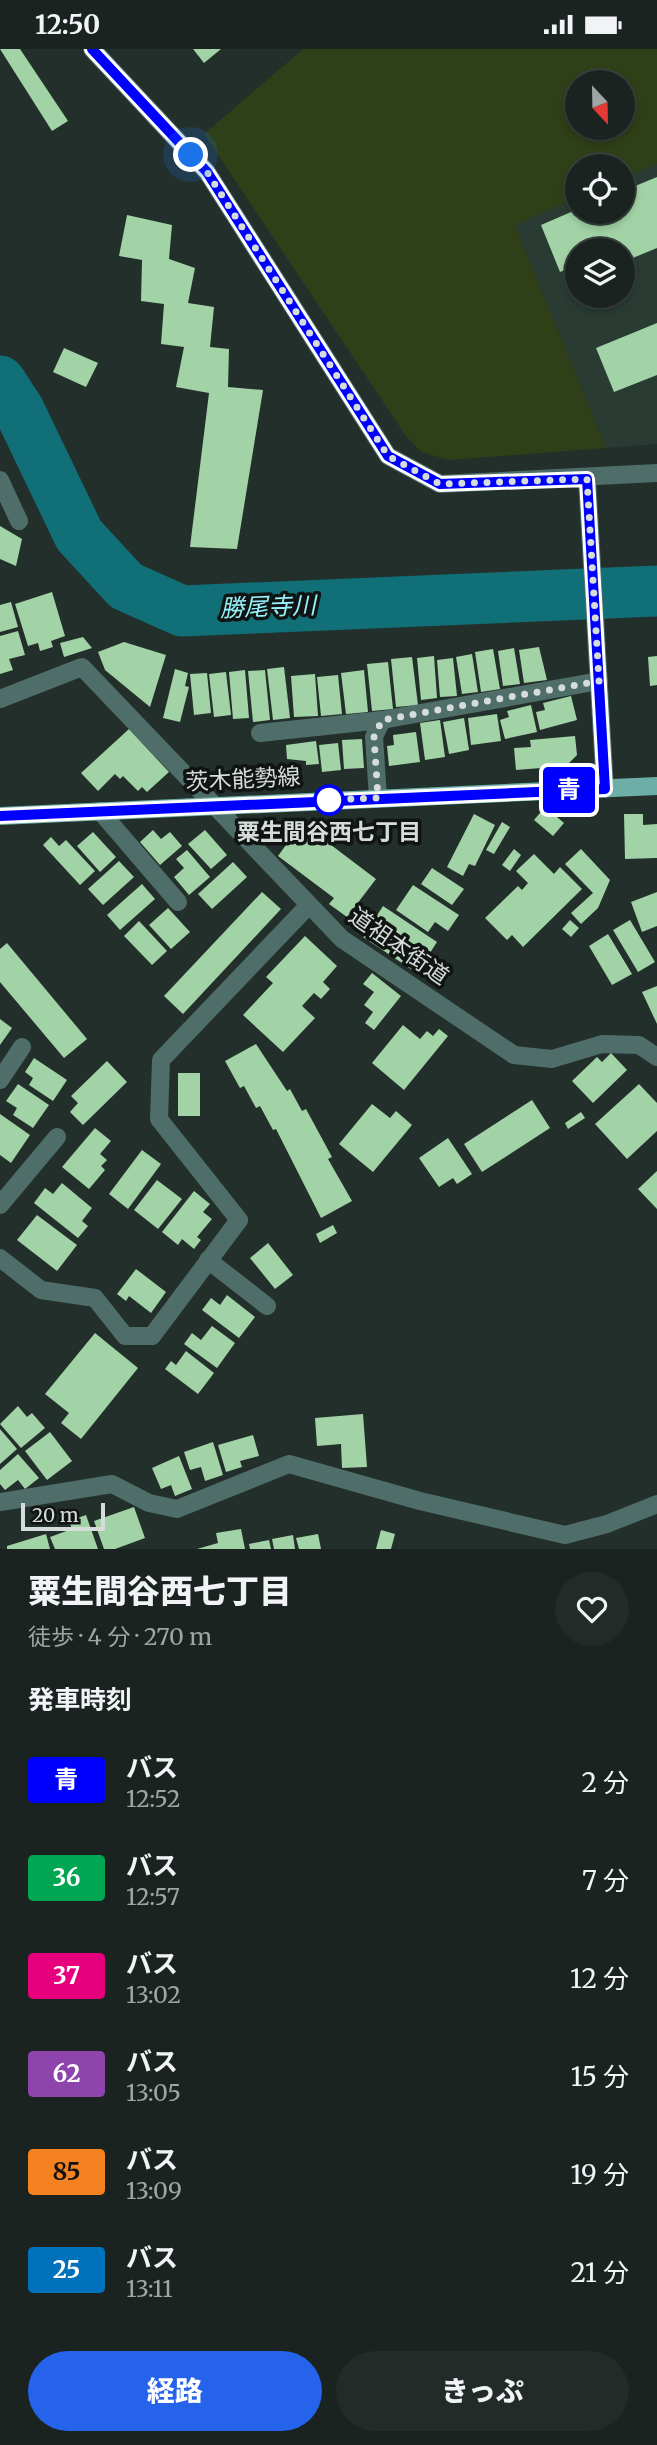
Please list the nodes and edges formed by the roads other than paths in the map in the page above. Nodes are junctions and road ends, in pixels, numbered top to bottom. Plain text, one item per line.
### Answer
1 (92, 49) edge
2 (657, 473) edge
3 (587, 479) junction
4 (0, 480) edge
5 (19, 521) dead end
6 (599, 681) junction
7 (0, 699) edge
8 (382, 720) junction
9 (260, 733) dead end
10 (657, 786) edge
11 (605, 789) junction
12 (378, 798) junction
13 (216, 805) junction
14 (100, 811) junction
15 (0, 816) edge
16 (178, 901) dead end
17 (308, 906) junction
18 (22, 1047) dead end
19 (657, 1056) edge
20 (0, 1080) edge
21 (57, 1137) dead end
22 (0, 1205) edge
23 (0, 1258) edge
24 (208, 1260) junction
25 (267, 1306) dead end
26 (0, 1502) edge
27 (657, 1504) edge

1 - 3 street
2 - 3 street
3 - 6 street
4 - 5 street
6 - 8 street
6 - 11 street
7 - 13 street, 道祖本街道
8 - 9 street
8 - 12 street
10 - 11 main road, 茨木能勢線
11 - 12 main road, 茨木能勢線
12 - 13 main road, 茨木能勢線
13 - 14 main road, 茨木能勢線
13 - 17 street, 道祖本街道
14 - 15 main road, 茨木能勢線
14 - 16 street
17 - 19 street, 道祖本街道
17 - 24 street
18 - 20 street
21 - 22 street
23 - 24 street
24 - 25 street
26 - 27 street

